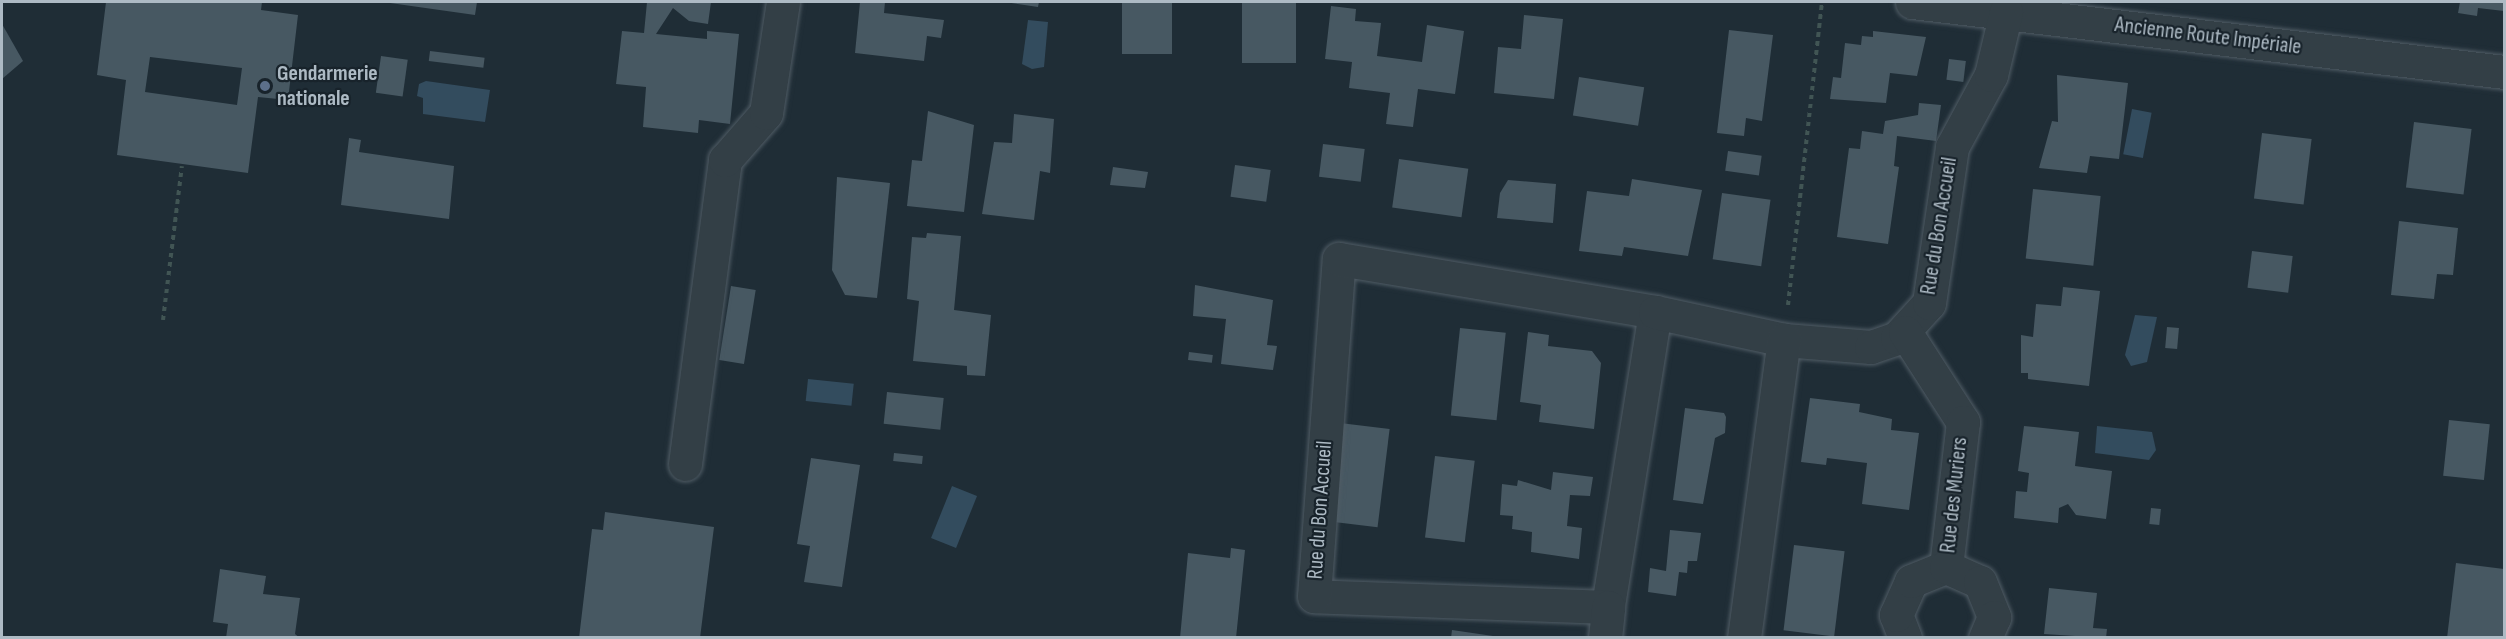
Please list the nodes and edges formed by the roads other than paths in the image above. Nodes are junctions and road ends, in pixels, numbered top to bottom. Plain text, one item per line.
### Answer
1 (783, 2) edge
2 (1912, 2) edge
3 (2007, 12) junction
4 (2505, 72) edge
5 (1655, 312) junction
6 (1905, 332) junction
7 (1784, 340) junction
8 (685, 464) dead end
9 (1946, 567) junction
10 (1606, 622) edge
11 (1744, 638) edge
12 (1905, 638) edge
13 (1985, 638) edge

1 - 8 street
2 - 3 street, Ancienne Route Impériale
3 - 4 street, Ancienne Route Impériale
3 - 6 street, Rue du Bon Accueil
5 - 7 street, Rue du Bon Accueil
5 - 10 street, Rue du Bon Accueil
5 - 10 street, Rue du Bon Accueil
6 - 7 street, Rue du Bon Accueil
6 - 9 street, Rue des Muriers
7 - 11 street
9 - 12 street, Rue des Muriers
9 - 13 street, Rue des Muriers

